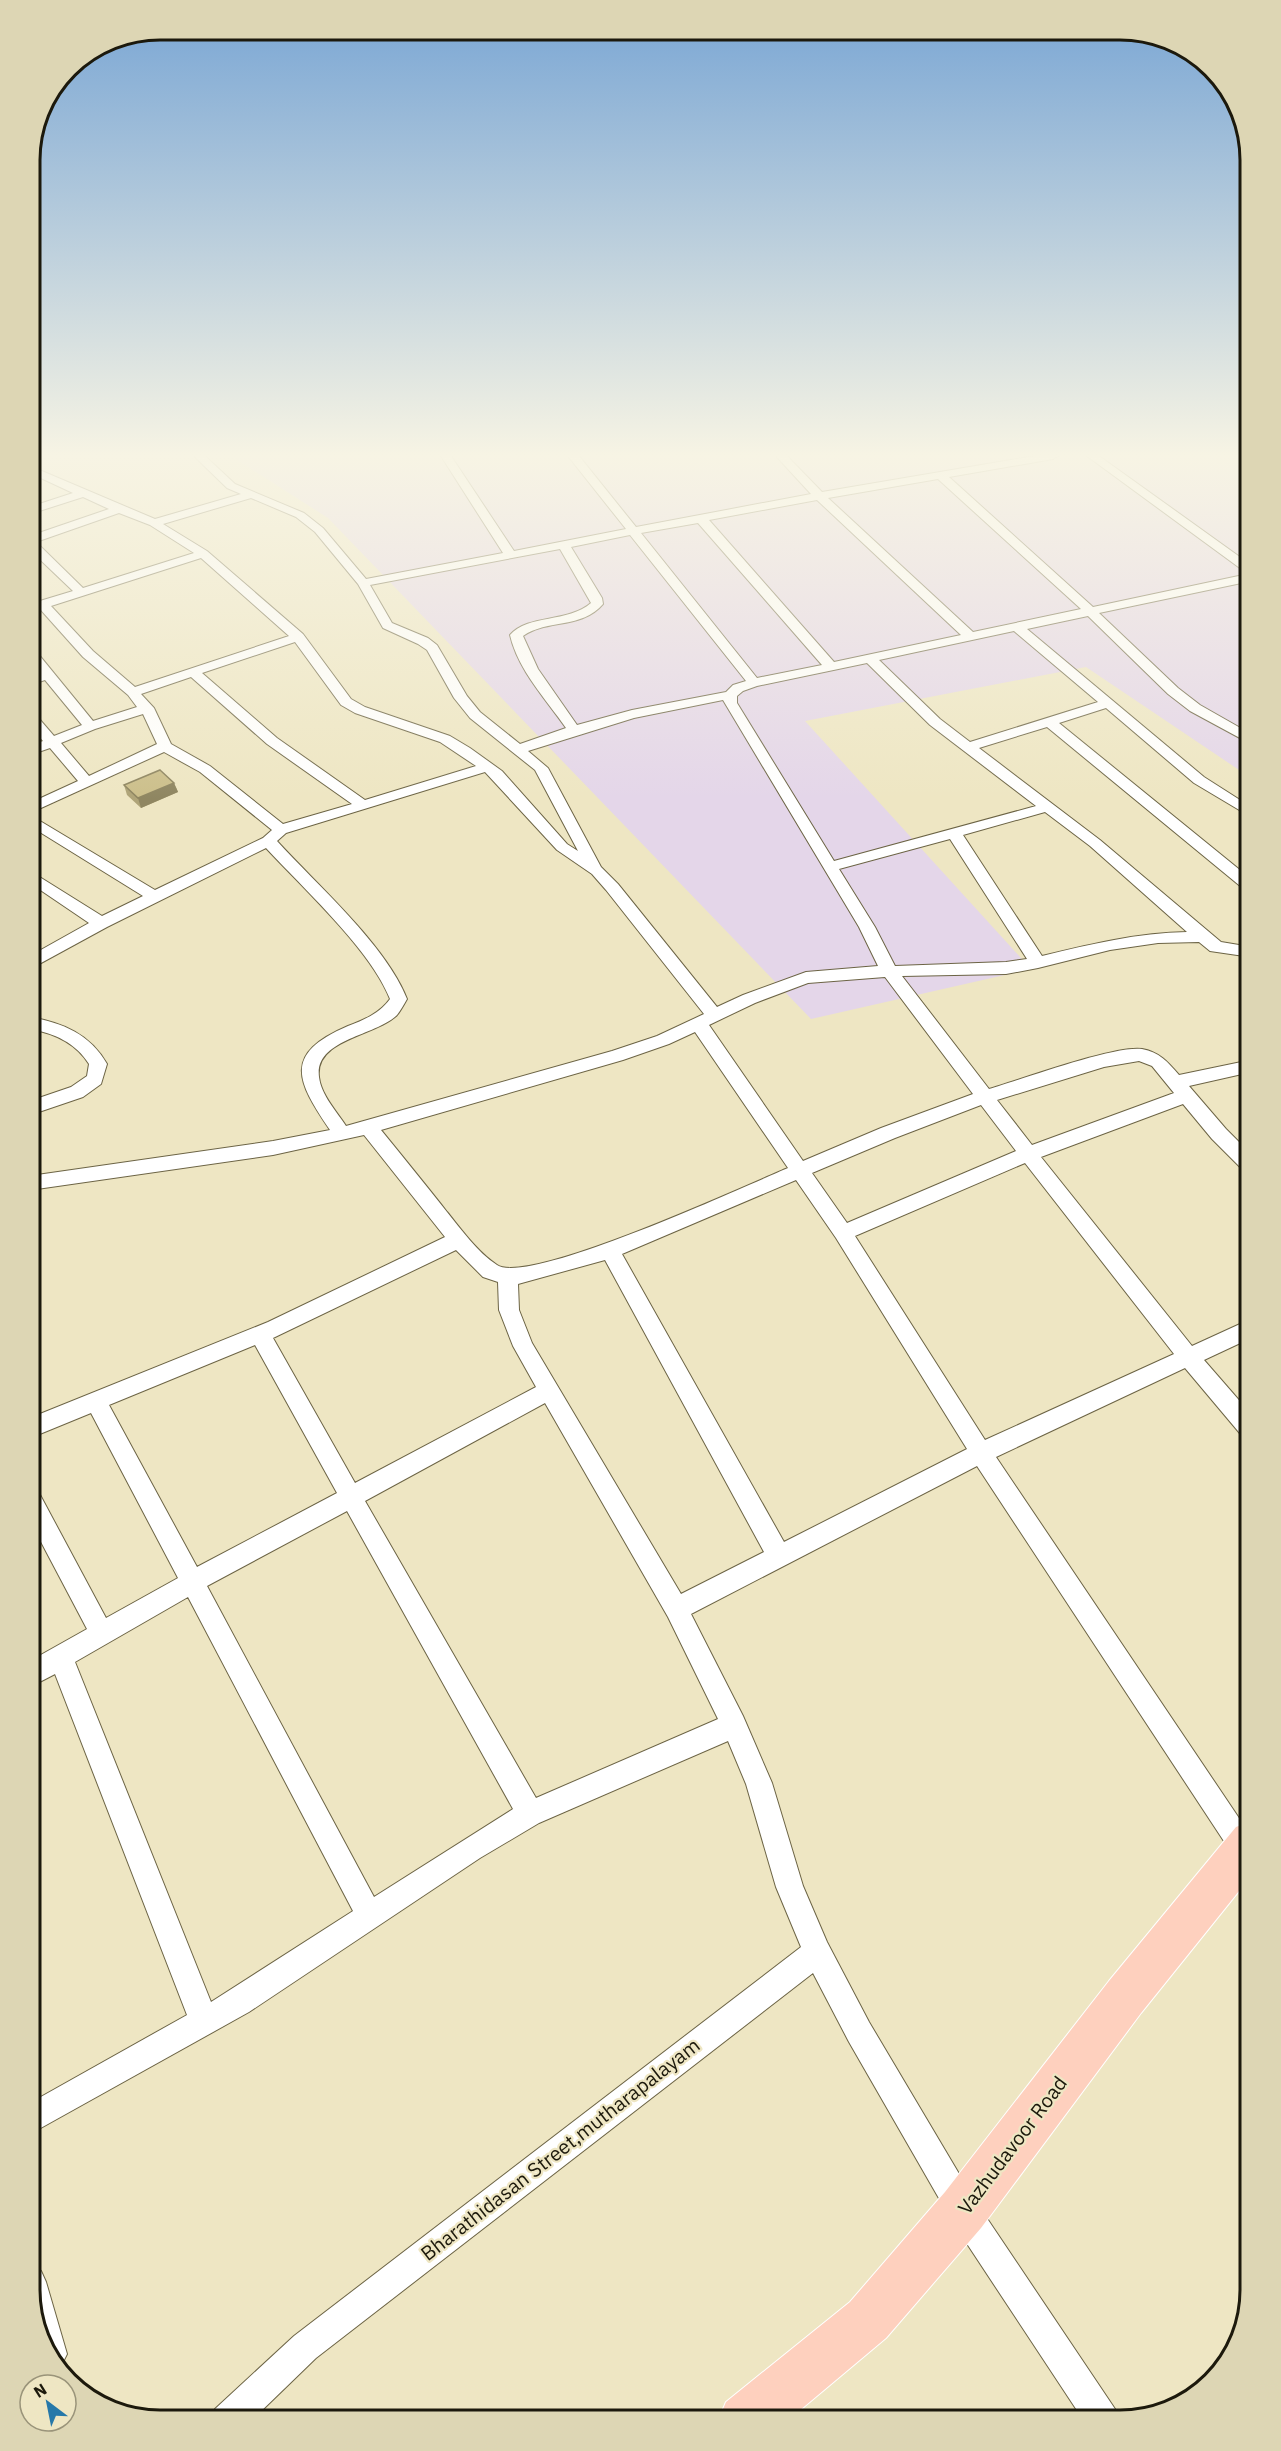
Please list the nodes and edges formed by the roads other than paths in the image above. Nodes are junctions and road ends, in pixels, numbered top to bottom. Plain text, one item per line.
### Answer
1 (59, 570) edge
2 (150, 570) edge
3 (222, 570) edge
4 (352, 570) edge
5 (427, 570) edge
6 (579, 570) edge
7 (666, 570) edge
8 (746, 570) edge
9 (899, 570) edge
10 (1045, 570) edge
11 (1240, 579) edge
12 (363, 583) junction
13 (81, 592) junction
14 (41, 605) edge
15 (41, 610) edge
16 (1090, 611) junction
17 (1017, 627) junction
18 (298, 637) junction
19 (970, 637) junction
20 (870, 658) junction
21 (41, 666) edge
22 (831, 667) junction
23 (193, 672) junction
24 (48, 674) junction
25 (41, 677) edge
26 (754, 683) junction
27 (133, 692) junction
28 (730, 695) junction
29 (1106, 704) junction
30 (147, 708) junction
31 (1049, 722) junction
32 (90, 726) junction
33 (41, 729) edge
34 (574, 730) junction
35 (1240, 734) edge
36 (52, 742) junction
37 (165, 746) junction
38 (41, 747) edge
39 (969, 747) junction
40 (519, 749) junction
41 (487, 767) junction
42 (87, 782) junction
43 (41, 803) edge
44 (363, 805) junction
45 (1240, 806) edge
46 (1048, 807) junction
47 (41, 826) edge
48 (954, 833) junction
49 (275, 835) junction
50 (830, 867) junction
51 (597, 871) junction
52 (1240, 878) edge
53 (41, 888) edge
54 (155, 897) junction
55 (100, 923) junction
56 (1203, 937) junction
57 (1240, 950) edge
58 (41, 956) edge
59 (1038, 963) junction
60 (889, 971) junction
61 (706, 1019) junction
62 (41, 1025) edge
63 (1240, 1070) edge
64 (1182, 1088) junction
65 (985, 1097) junction
66 (41, 1104) edge
67 (368, 1126) junction
68 (342, 1134) junction
69 (1028, 1154) junction
70 (1240, 1156) edge
71 (801, 1172) junction
72 (41, 1181) edge
73 (843, 1233) junction
74 (458, 1240) junction
75 (610, 1251) junction
76 (508, 1277) junction
77 (1240, 1333) edge
78 (260, 1335) junction
79 (1188, 1356) junction
80 (548, 1391) junction
81 (96, 1401) junction
82 (1240, 1417) edge
83 (40, 1424) edge
84 (981, 1453) junction
85 (350, 1495) junction
86 (40, 1518) edge
87 (779, 1556) junction
88 (192, 1582) junction
89 (676, 1609) junction
90 (102, 1634) junction
91 (61, 1657) junction
92 (40, 1669) edge
93 (734, 1725) junction
94 (530, 1814) junction
95 (1240, 1833) edge
96 (1240, 1855) edge
97 (370, 1916) junction
98 (817, 1952) junction
99 (204, 2021) junction
100 (40, 2113) edge
101 (963, 2210) junction
102 (239, 2410) edge
103 (758, 2410) edge
104 (1096, 2410) edge

1 - 13 street
2 - 13 street
3 - 18 street
4 - 12 street
5 - 12 street
6 - 34 street
7 - 26 street
8 - 22 street
9 - 19 street
10 - 16 street
11 - 16 street
12 - 40 street
13 - 14 street
15 - 27 street
16 - 17 street
16 - 35 street
17 - 19 street
17 - 29 street
18 - 23 street
18 - 41 street
19 - 20 street
20 - 22 street
20 - 39 street
21 - 24 street
22 - 26 street
23 - 27 street
23 - 44 street
24 - 25 street
24 - 32 street
26 - 28 street
27 - 30 street
28 - 34 street
28 - 50 street
29 - 31 street
29 - 45 street
30 - 32 street
30 - 37 street
31 - 39 street
31 - 52 street
32 - 36 street
33 - 36 street
34 - 40 street
36 - 38 street
36 - 42 street
37 - 42 street
37 - 49 street
39 - 46 street
40 - 51 street
41 - 44 street
41 - 51 street
42 - 43 street
44 - 49 street
46 - 48 street
46 - 56 street
47 - 54 street
48 - 50 street
48 - 59 street
49 - 54 street
49 - 68 street
50 - 60 street
51 - 61 street
53 - 55 street
54 - 55 street
55 - 58 street
56 - 57 street
56 - 59 street
59 - 60 street
60 - 61 street
60 - 65 street
61 - 67 street
61 - 71 street
62 - 66 street
63 - 64 street
64 - 65 street
64 - 69 street
64 - 70 street
65 - 69 street
65 - 71 street
67 - 68 street
67 - 74 street
68 - 72 street
69 - 73 street
69 - 79 street
71 - 73 street
71 - 75 street
73 - 84 street
74 - 76 street
74 - 78 street
75 - 76 street
75 - 87 street
76 - 80 street
77 - 79 street
78 - 81 street
78 - 85 street
79 - 82 street
79 - 84 street
80 - 85 street
80 - 89 street
81 - 83 street
81 - 88 street
84 - 87 street
84 - 95 street
85 - 88 street
85 - 94 street
86 - 90 street
87 - 89 street
88 - 90 street
88 - 97 street
89 - 93 street
90 - 91 street
91 - 92 street
91 - 99 street
93 - 94 street
93 - 98 street
94 - 97 street
96 - 101 main road, Vazhudavoor Road
97 - 99 street
98 - 101 street
98 - 102 street, Bharathidasan Street,mutharapalayam
99 - 100 street
101 - 103 main road, Vazhudavoor Road
101 - 104 street

